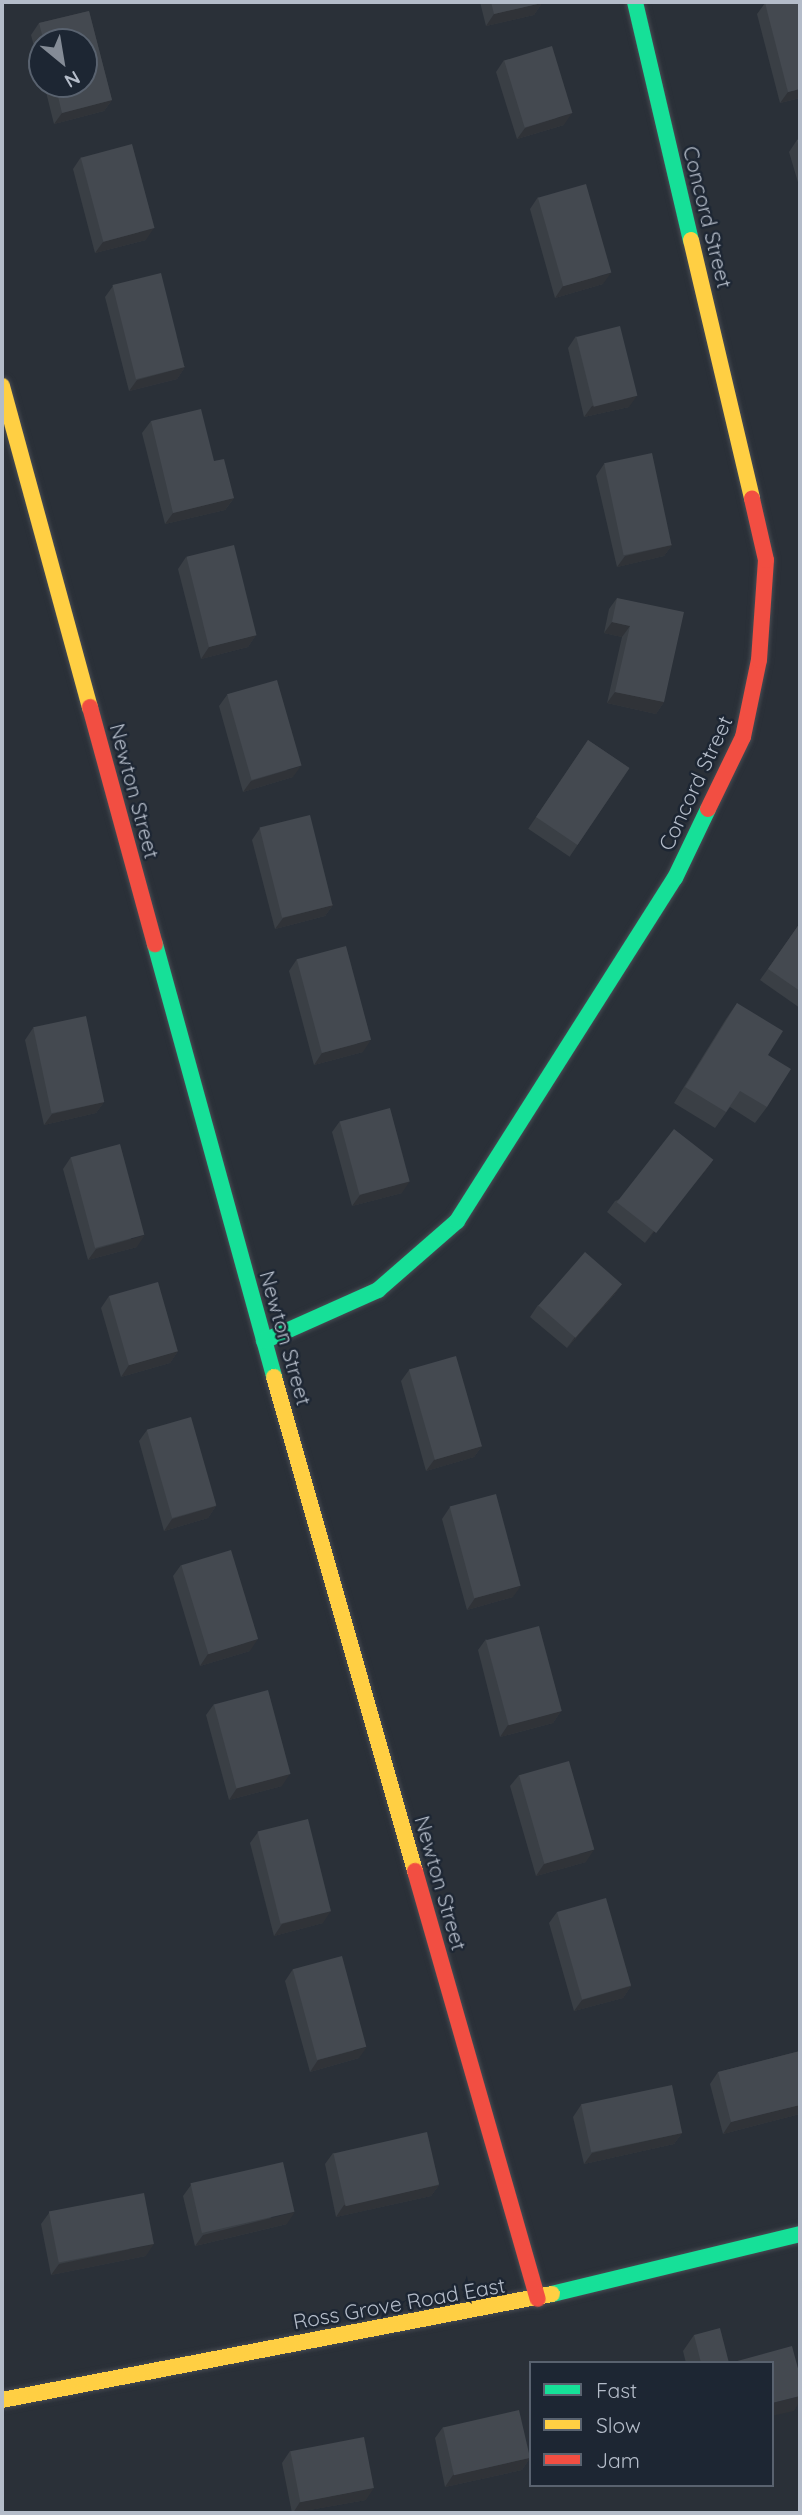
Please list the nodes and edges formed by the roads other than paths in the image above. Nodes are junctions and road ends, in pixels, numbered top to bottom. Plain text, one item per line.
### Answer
1 (635, 2) edge
2 (2, 386) edge
3 (264, 1341) junction
4 (800, 2234) edge
5 (538, 2299) junction
6 (2, 2400) edge

1 - 3 street, Concord Street
2 - 3 street, Newton Street
3 - 5 street, Newton Street
4 - 5 street, Ross Grove Road East
5 - 6 street, Ross Grove Road East

